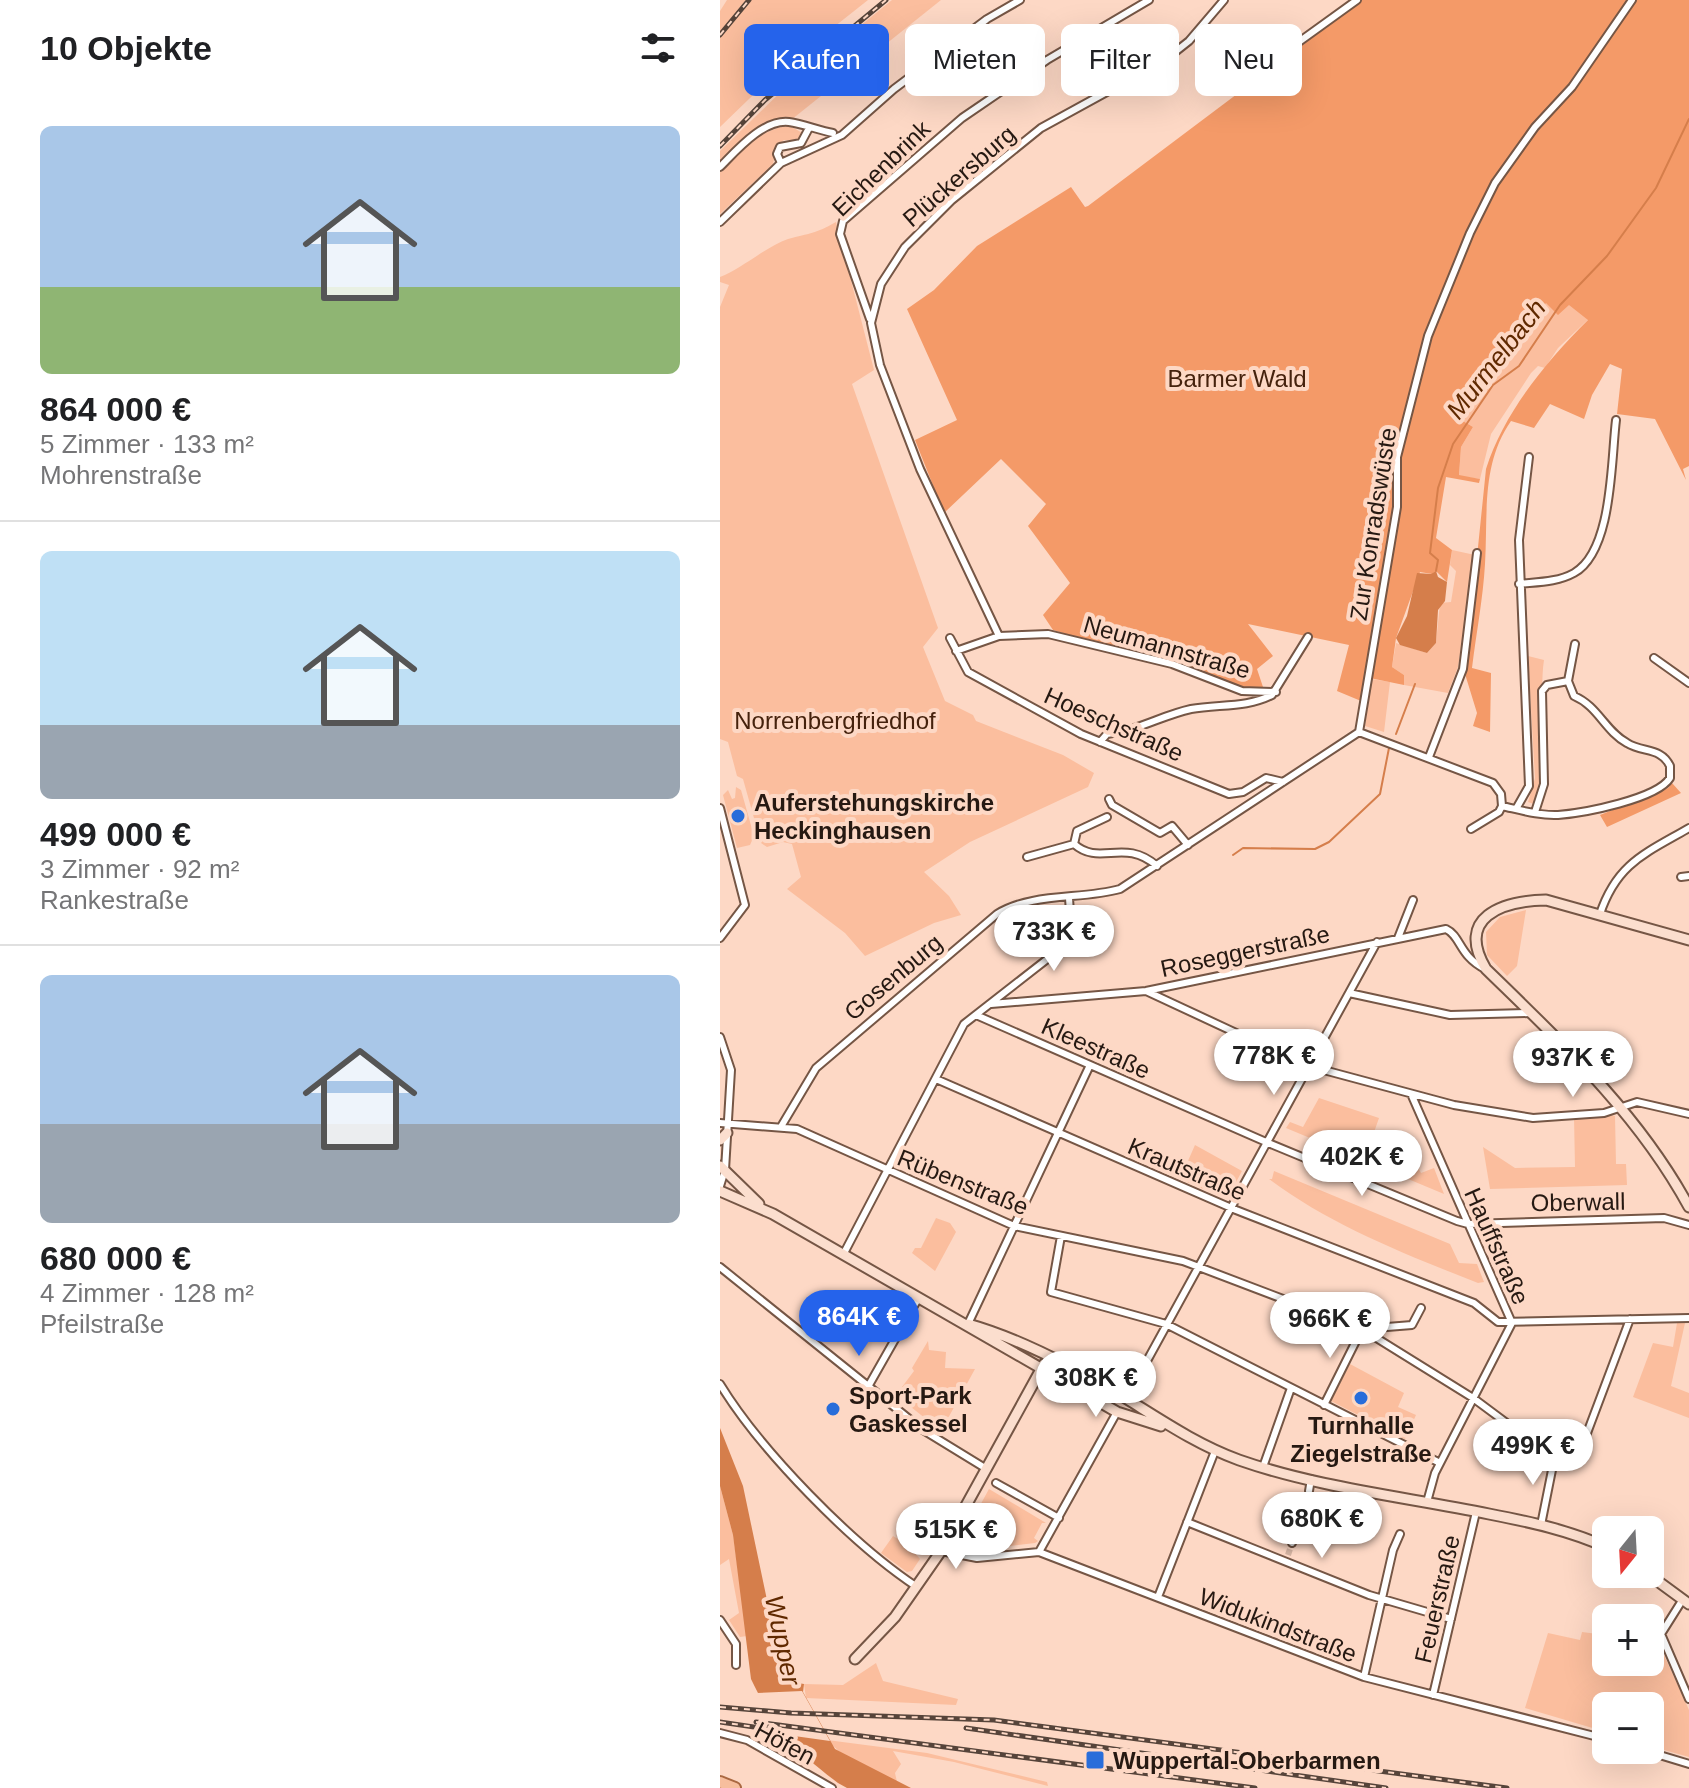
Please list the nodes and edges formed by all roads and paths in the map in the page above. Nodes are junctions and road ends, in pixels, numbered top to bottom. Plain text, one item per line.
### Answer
1 (1020, 0) edge
2 (1149, 0) edge
3 (1224, 0) edge
4 (1357, 0) edge
5 (1632, 0) edge
6 (1302, 40) edge
7 (809, 128) junction
8 (833, 133) dead end
9 (781, 163) junction
10 (720, 167) edge
11 (720, 222) edge
12 (871, 323) junction
13 (1616, 420) dead end
14 (1529, 457) dead end
15 (1477, 553) dead end
16 (1519, 584) junction
17 (999, 636) junction
18 (1308, 637) dead end
19 (950, 638) dead end
20 (1575, 644) dead end
21 (956, 651) junction
22 (1654, 658) dead end
23 (1568, 681) junction
24 (1689, 683) edge
25 (1276, 692) junction
26 (1359, 732) junction
27 (1100, 742) junction
28 (1429, 757) junction
29 (1283, 782) junction
30 (1109, 799) dead end
31 (1502, 806) junction
32 (720, 808) edge
33 (1516, 809) junction
34 (1535, 812) junction
35 (1107, 817) dead end
36 (1689, 828) edge
37 (1471, 829) dead end
38 (1074, 844) junction
39 (1188, 845) junction
40 (1027, 857) dead end
41 (1157, 866) junction
42 (1069, 898) junction
43 (1413, 900) dead end
44 (1600, 914) junction
45 (720, 938) edge
46 (1398, 938) junction
47 (1689, 940) edge
48 (1377, 942) junction
49 (1486, 969) junction
50 (1146, 991) junction
51 (1349, 993) junction
52 (991, 1004) junction
53 (1535, 1014) junction
54 (976, 1015) junction
55 (720, 1037) edge
56 (1090, 1065) junction
57 (1309, 1066) junction
58 (936, 1079) junction
59 (1411, 1095) junction
60 (1620, 1107) junction
61 (1689, 1114) edge
62 (720, 1123) edge
63 (782, 1125) junction
64 (725, 1132) edge
65 (1057, 1132) junction
66 (1266, 1142) junction
67 (722, 1168) edge
68 (887, 1170) junction
69 (720, 1188) edge
70 (1689, 1207) edge
71 (1230, 1208) junction
72 (764, 1210) junction
73 (1468, 1224) junction
74 (1689, 1225) edge
75 (1014, 1226) junction
76 (1061, 1236) junction
77 (843, 1255) junction
78 (1198, 1266) junction
79 (720, 1267) edge
80 (919, 1297) junction
81 (1421, 1308) dead end
82 (1689, 1318) edge
83 (1630, 1319) junction
84 (1512, 1323) junction
85 (968, 1324) junction
86 (1166, 1324) junction
87 (1362, 1329) junction
88 (1048, 1358) junction
89 (1041, 1369) junction
90 (720, 1384) edge
91 (869, 1385) junction
92 (1291, 1388) junction
93 (1473, 1398) junction
94 (1126, 1399) junction
95 (1324, 1405) junction
96 (1117, 1412) junction
97 (1168, 1428) junction
98 (1215, 1451) junction
99 (1555, 1455) junction
100 (1440, 1463) junction
101 (1263, 1467) junction
102 (985, 1468) junction
103 (1311, 1479) junction
104 (996, 1483) dead end
105 (1309, 1491) dead end
106 (1427, 1502) junction
107 (1306, 1503) dead end
108 (1476, 1512) junction
109 (1059, 1517) junction
110 (1187, 1522) junction
111 (1541, 1525) junction
112 (1400, 1534) dead end
113 (1592, 1542) edge
114 (1292, 1543) tunnel mouth
115 (941, 1551) junction
116 (1039, 1552) junction
117 (1664, 1586) edge
118 (917, 1587) junction
119 (1158, 1597) junction
120 (1382, 1599) junction
121 (1686, 1602) edge
122 (1451, 1619) junction
123 (720, 1620) edge
124 (855, 1659) dead end
125 (736, 1665) dead end
126 (1364, 1677) junction
127 (1433, 1695) junction
128 (1689, 1699) edge
129 (720, 1733) edge
130 (1592, 1735) edge
131 (1664, 1756) edge
132 (1689, 1764) edge
133 (720, 1782) edge
134 (735, 1788) edge
135 (832, 1788) edge

1 - 9 street
2 - 12 street, Eichenbrink
3 - 12 street, Plückersburg
4 - 6 street
5 - 26 street, Zur Konradswüste
7 - 8 street
7 - 9 street
7 - 10 street
9 - 11 street
12 - 17 street, Plückersburg
13 - 16 street
14 - 16 street
15 - 28 street
16 - 33 street
17 - 21 street, Neumannstraße
17 - 25 street, Neumannstraße
18 - 25 street
19 - 21 street, Hoeschstraße
20 - 23 street
21 - 27 street, Hoeschstraße
22 - 24 street
23 - 34 street
23 - 34 street
25 - 27 street
26 - 28 street
26 - 29 street, Gosenburg
27 - 29 street, Hoeschstraße
28 - 31 street
29 - 39 street, Gosenburg
30 - 39 street
31 - 33 street
31 - 37 street
32 - 45 street
33 - 34 street
35 - 38 street
36 - 44 street
38 - 40 street
38 - 41 street
39 - 41 street, Gosenburg
41 - 42 street, Gosenburg
42 - 52 street
42 - 63 street, Gosenburg
43 - 46 street
44 - 47 main road
44 - 49 main road
46 - 48 street, Roseggerstraße
46 - 49 street, Roseggerstraße
48 - 50 street, Roseggerstraße
48 - 51 street
49 - 53 main road
50 - 52 street, Roseggerstraße
50 - 57 street
51 - 53 street
51 - 57 street
52 - 54 street
53 - 60 main road
54 - 56 street, Kleestraße
54 - 58 street
55 - 64 street
56 - 65 street
56 - 66 street, Kleestraße
57 - 59 street
57 - 66 street
58 - 65 street, Krautstraße
58 - 68 street
59 - 60 street
59 - 73 street, Hauffstraße
60 - 61 street
60 - 70 main road
62 - 64 street, Rübenstraße
63 - 64 street, Rübenstraße
63 - 68 street, Rübenstraße
64 - 67 street
65 - 71 street, Krautstraße
65 - 75 street
66 - 71 street
66 - 73 street, Kleestraße
67 - 69 street
67 - 72 main road
68 - 75 street, Rübenstraße
68 - 77 street
69 - 72 main road
71 - 78 street
71 - 84 street, Krautstraße
72 - 77 main road
73 - 74 street, Oberwall
73 - 84 street, Hauffstraße
75 - 76 street, Rübenstraße
75 - 85 street
76 - 78 street, Rübenstraße
76 - 86 street
77 - 80 main road
78 - 86 street
78 - 87 street, Rübenstraße
79 - 91 street
80 - 85 main road
80 - 91 street
81 - 87 street
82 - 83 street
83 - 84 street
83 - 99 street
84 - 93 street
85 - 88 main road
85 - 89 main road
86 - 92 street
86 - 94 street
87 - 93 street
87 - 95 street
88 - 89 main road
88 - 94 main road
89 - 96 main road
89 - 102 main road
90 - 118 street
91 - 102 street
92 - 95 street
92 - 101 street
93 - 99 street
93 - 100 street
94 - 97 main road
95 - 100 street
96 - 97 main road
96 - 109 street
97 - 98 main road
98 - 101 main road
98 - 110 street
99 - 111 street
100 - 106 street
101 - 103 main road
102 - 115 main road
103 - 105 street
103 - 106 main road
104 - 109 street
106 - 108 main road
107 - 114 street
108 - 111 main road
108 - 122 street, Feuerstraße
109 - 116 street
110 - 119 street
110 - 120 street
111 - 113 main road
112 - 120 street
115 - 116 street, Widukindstraße
115 - 118 main road
116 - 119 street, Widukindstraße
117 - 121 main road
118 - 124 main road
119 - 126 street, Widukindstraße
120 - 122 street
120 - 126 street
121 - 128 street
122 - 127 street, Feuerstraße
123 - 125 street
126 - 127 street, Widukindstraße
127 - 130 street, Widukindstraße
129 - 135 street, Höfen
131 - 132 street
133 - 134 main road

